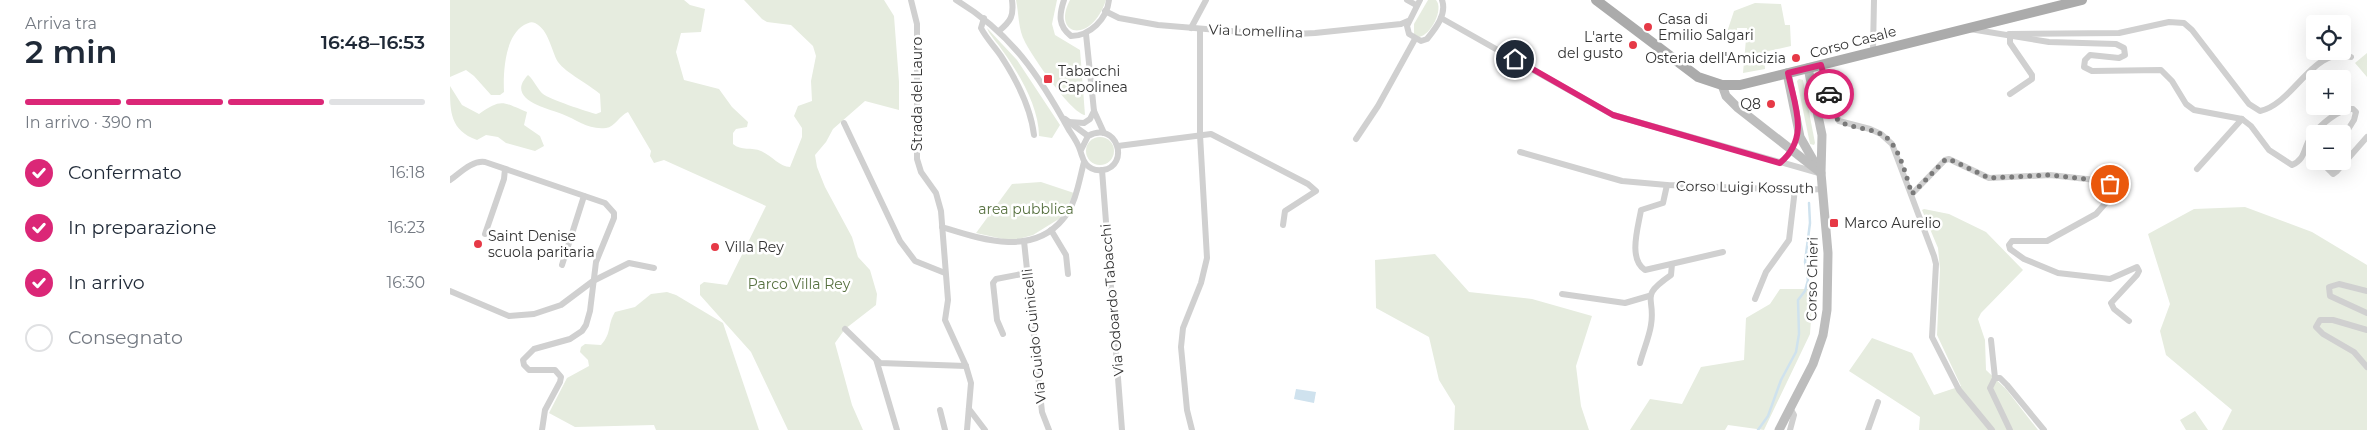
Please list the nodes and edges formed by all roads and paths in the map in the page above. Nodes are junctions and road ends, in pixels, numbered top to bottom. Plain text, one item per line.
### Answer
1 (911, 0) edge
2 (956, 0) edge
3 (1012, 0) edge
4 (1064, 0) edge
5 (1109, 0) edge
6 (1206, 0) edge
7 (1407, 0) edge
8 (1442, 0) edge
9 (1596, 0) edge
10 (1874, 0) edge
11 (2082, 0) edge
12 (1418, 3) edge
13 (1105, 11) junction
14 (984, 18) junction
15 (1442, 18) junction
16 (1408, 21) junction
17 (1191, 28) junction
18 (1200, 29) junction
19 (1969, 29) junction
20 (999, 31) junction
21 (1086, 34) junction
22 (2009, 35) junction
23 (1415, 39) junction
24 (1873, 51) junction
25 (2326, 60) edge
26 (1821, 65) junction
27 (1808, 68) junction
28 (1788, 73) junction
29 (1722, 85) junction
30 (2010, 94) dead end
31 (1095, 113) junction
32 (1062, 116) junction
33 (2242, 119) junction
34 (1069, 122) junction
35 (844, 123) dead end
36 (2324, 125) edge
37 (2351, 125) edge
38 (1799, 131) junction
39 (1104, 133) junction
40 (1034, 135) dead end
41 (1091, 135) junction
42 (1200, 135) junction
43 (2367, 137) edge
44 (1356, 139) dead end
45 (1118, 146) junction
46 (2306, 148) edge
47 (1081, 150) junction
48 (1793, 150) junction
49 (1520, 152) dead end
50 (2351, 154) edge
51 (1084, 162) junction
52 (1780, 163) junction
53 (505, 168) junction
54 (2197, 169) dead end
55 (1102, 170) junction
56 (1820, 173) junction
57 (450, 180) edge
58 (1667, 186) junction
59 (1795, 189) junction
60 (1823, 189) junction
61 (1912, 194) junction
62 (584, 196) junction
63 (1283, 225) dead end
64 (942, 227) junction
65 (1051, 230) junction
66 (485, 234) dead end
67 (1024, 241) junction
68 (1723, 252) dead end
69 (1672, 264) junction
70 (562, 265) dead end
71 (654, 268) dead end
72 (945, 273) junction
73 (1027, 273) junction
74 (1068, 274) dead end
75 (593, 281) junction
76 (450, 291) edge
77 (2367, 291) edge
78 (1562, 294) dead end
79 (1649, 296) junction
80 (1755, 299) dead end
81 (2367, 313) edge
82 (2129, 321) dead end
83 (845, 329) dead end
84 (2367, 330) edge
85 (1003, 334) dead end
86 (1991, 340) dead end
87 (875, 358) junction
88 (1640, 363) dead end
89 (966, 366) junction
90 (2367, 367) edge
91 (1995, 378) junction
92 (1878, 402) dead end
93 (1790, 408) junction
94 (969, 409) junction
95 (940, 410) dead end
96 (542, 430) edge
97 (897, 430) edge
98 (945, 430) edge
99 (967, 430) edge
100 (985, 430) edge
101 (1049, 430) edge
102 (1122, 430) edge
103 (1192, 430) edge
104 (1779, 430) edge
105 (1790, 430) edge
106 (1868, 430) edge
107 (1992, 430) edge
108 (2010, 430) edge
109 (2044, 430) edge

1 - 64 street, Strada del Lauro
2 - 14 street
3 - 20 street
4 - 21 street
5 - 13 street
6 - 17 street
7 - 12 street
8 - 15 street
9 - 29 main road, Corso Casale
10 - 24 street
11 - 19 main road, Corso Casale
12 - 16 street
13 - 17 street, Via Lomellina
13 - 21 street
14 - 20 street
14 - 40 street
15 - 23 street
15 - 52 street
16 - 18 street, Via Lomellina
16 - 23 street
17 - 18 street, Via Lomellina
18 - 42 street
19 - 22 street
19 - 24 main road, Corso Casale
20 - 32 street
21 - 31 street
22 - 25 street
22 - 30 street
22 - 33 street
23 - 44 street
24 - 26 main road, Corso Casale
26 - 27 main road, Corso Casale
26 - 61 street
27 - 28 main road, Corso Casale
27 - 56 main road
28 - 29 main road, Corso Casale
28 - 38 main road
29 - 48 main road
31 - 34 street
31 - 39 street
31 - 41 street
32 - 34 street
32 - 47 street
33 - 46 street
33 - 54 street
34 - 41 street
35 - 72 street
36 - 37 street
38 - 48 main road
38 - 56 main road
39 - 41 street
39 - 45 street
41 - 47 street
42 - 45 street
42 - 63 street
42 - 103 street
43 - 50 street
45 - 55 street
47 - 51 street
48 - 52 street
48 - 56 main road
49 - 58 street, Corso Luigi Kossuth
51 - 55 street
51 - 65 street
52 - 56 street
53 - 57 street
53 - 62 street
53 - 66 street
55 - 102 street, Via Odoardo Tabacchi
56 - 60 main road, Corso Chieri
58 - 59 street, Corso Luigi Kossuth
58 - 69 street, Corso Luigi Kossuth
59 - 60 street, Corso Luigi Kossuth
59 - 80 street
60 - 93 main road, Corso Chieri
61 - 82 street
61 - 107 street
62 - 70 street
62 - 75 street
64 - 67 street
64 - 72 street, Strada del Lauro
65 - 67 street
65 - 74 street
67 - 73 street, Via Guido Guinicelli
68 - 69 street, Corso Luigi Kossuth
69 - 79 street
71 - 75 street
72 - 89 street, Strada del Lauro
73 - 85 street
73 - 101 street, Via Guido Guinicelli
75 - 76 street
75 - 96 street
77 - 81 street
78 - 79 street
79 - 88 street
83 - 87 street
84 - 90 street
86 - 91 street
87 - 89 street
87 - 97 street
89 - 94 street, Strada del Lauro
91 - 108 street
91 - 109 street
92 - 106 street
93 - 104 main road, Corso Chieri
93 - 105 street, Corso Chieri
94 - 99 street, Strada del Lauro
94 - 100 street
95 - 98 street

